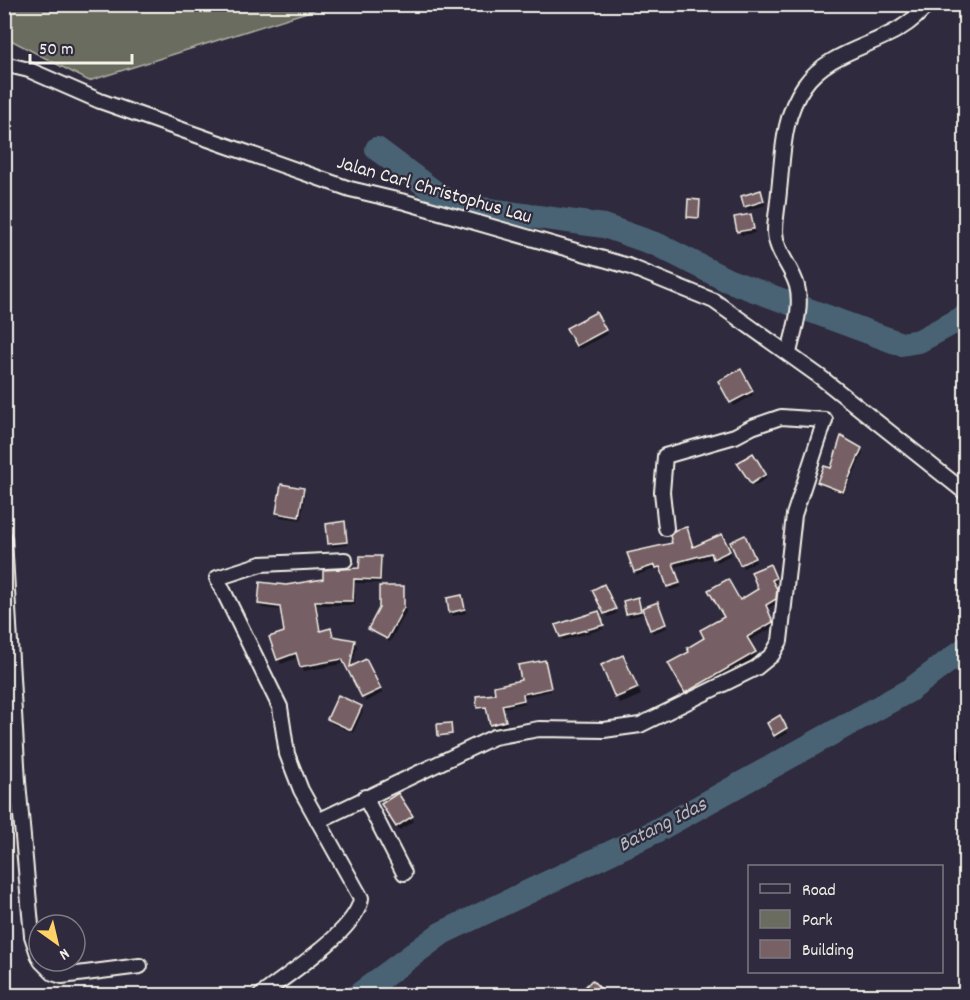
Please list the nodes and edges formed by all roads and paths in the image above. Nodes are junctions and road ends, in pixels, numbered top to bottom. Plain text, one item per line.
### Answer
1 (927, 4) edge
2 (4, 64) edge
3 (789, 353) junction
4 (966, 493) edge
5 (666, 528) dead end
6 (4, 538) edge
7 (345, 560) dead end
8 (11, 783) edge
9 (366, 797) junction
10 (318, 821) junction
11 (404, 873) dead end
12 (29, 913) edge
13 (140, 966) dead end
14 (53, 973) edge
15 (85, 973) edge
16 (87, 973) edge
17 (260, 996) edge

1 - 3 street
2 - 3 street, Jalan Carl Christophus Lau
3 - 4 street, Jalan Carl Christophus Lau
5 - 9 street
6 - 8 street
7 - 10 street
8 - 12 street
9 - 10 street
9 - 11 street
10 - 17 street
13 - 16 street
14 - 15 street

